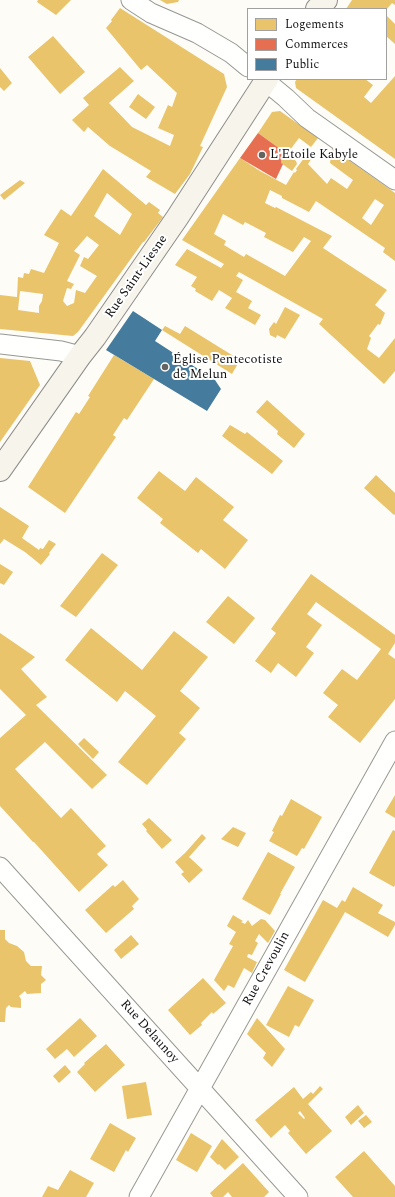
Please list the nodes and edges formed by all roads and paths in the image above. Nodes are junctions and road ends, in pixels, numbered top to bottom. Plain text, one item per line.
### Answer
1 (131, 0) edge
2 (326, 0) edge
3 (318, 8) edge
4 (247, 66) edge
5 (265, 80) edge
6 (395, 180) edge
7 (0, 344) edge
8 (80, 356) junction
9 (0, 470) edge
10 (395, 741) edge
11 (0, 867) edge
12 (200, 1088) junction
13 (139, 1197) edge
14 (298, 1197) edge

1 - 4 street
2 - 3 main road
5 - 6 street
5 - 8 main road, Rue Saint-Liesne
7 - 8 street
8 - 9 main road, Rue Saint-Liesne
10 - 12 street, Rue Crevoulin
11 - 12 street, Rue Delaunoy
12 - 13 street, Rue Crevoulin
12 - 14 street, Rue Delaunoy

